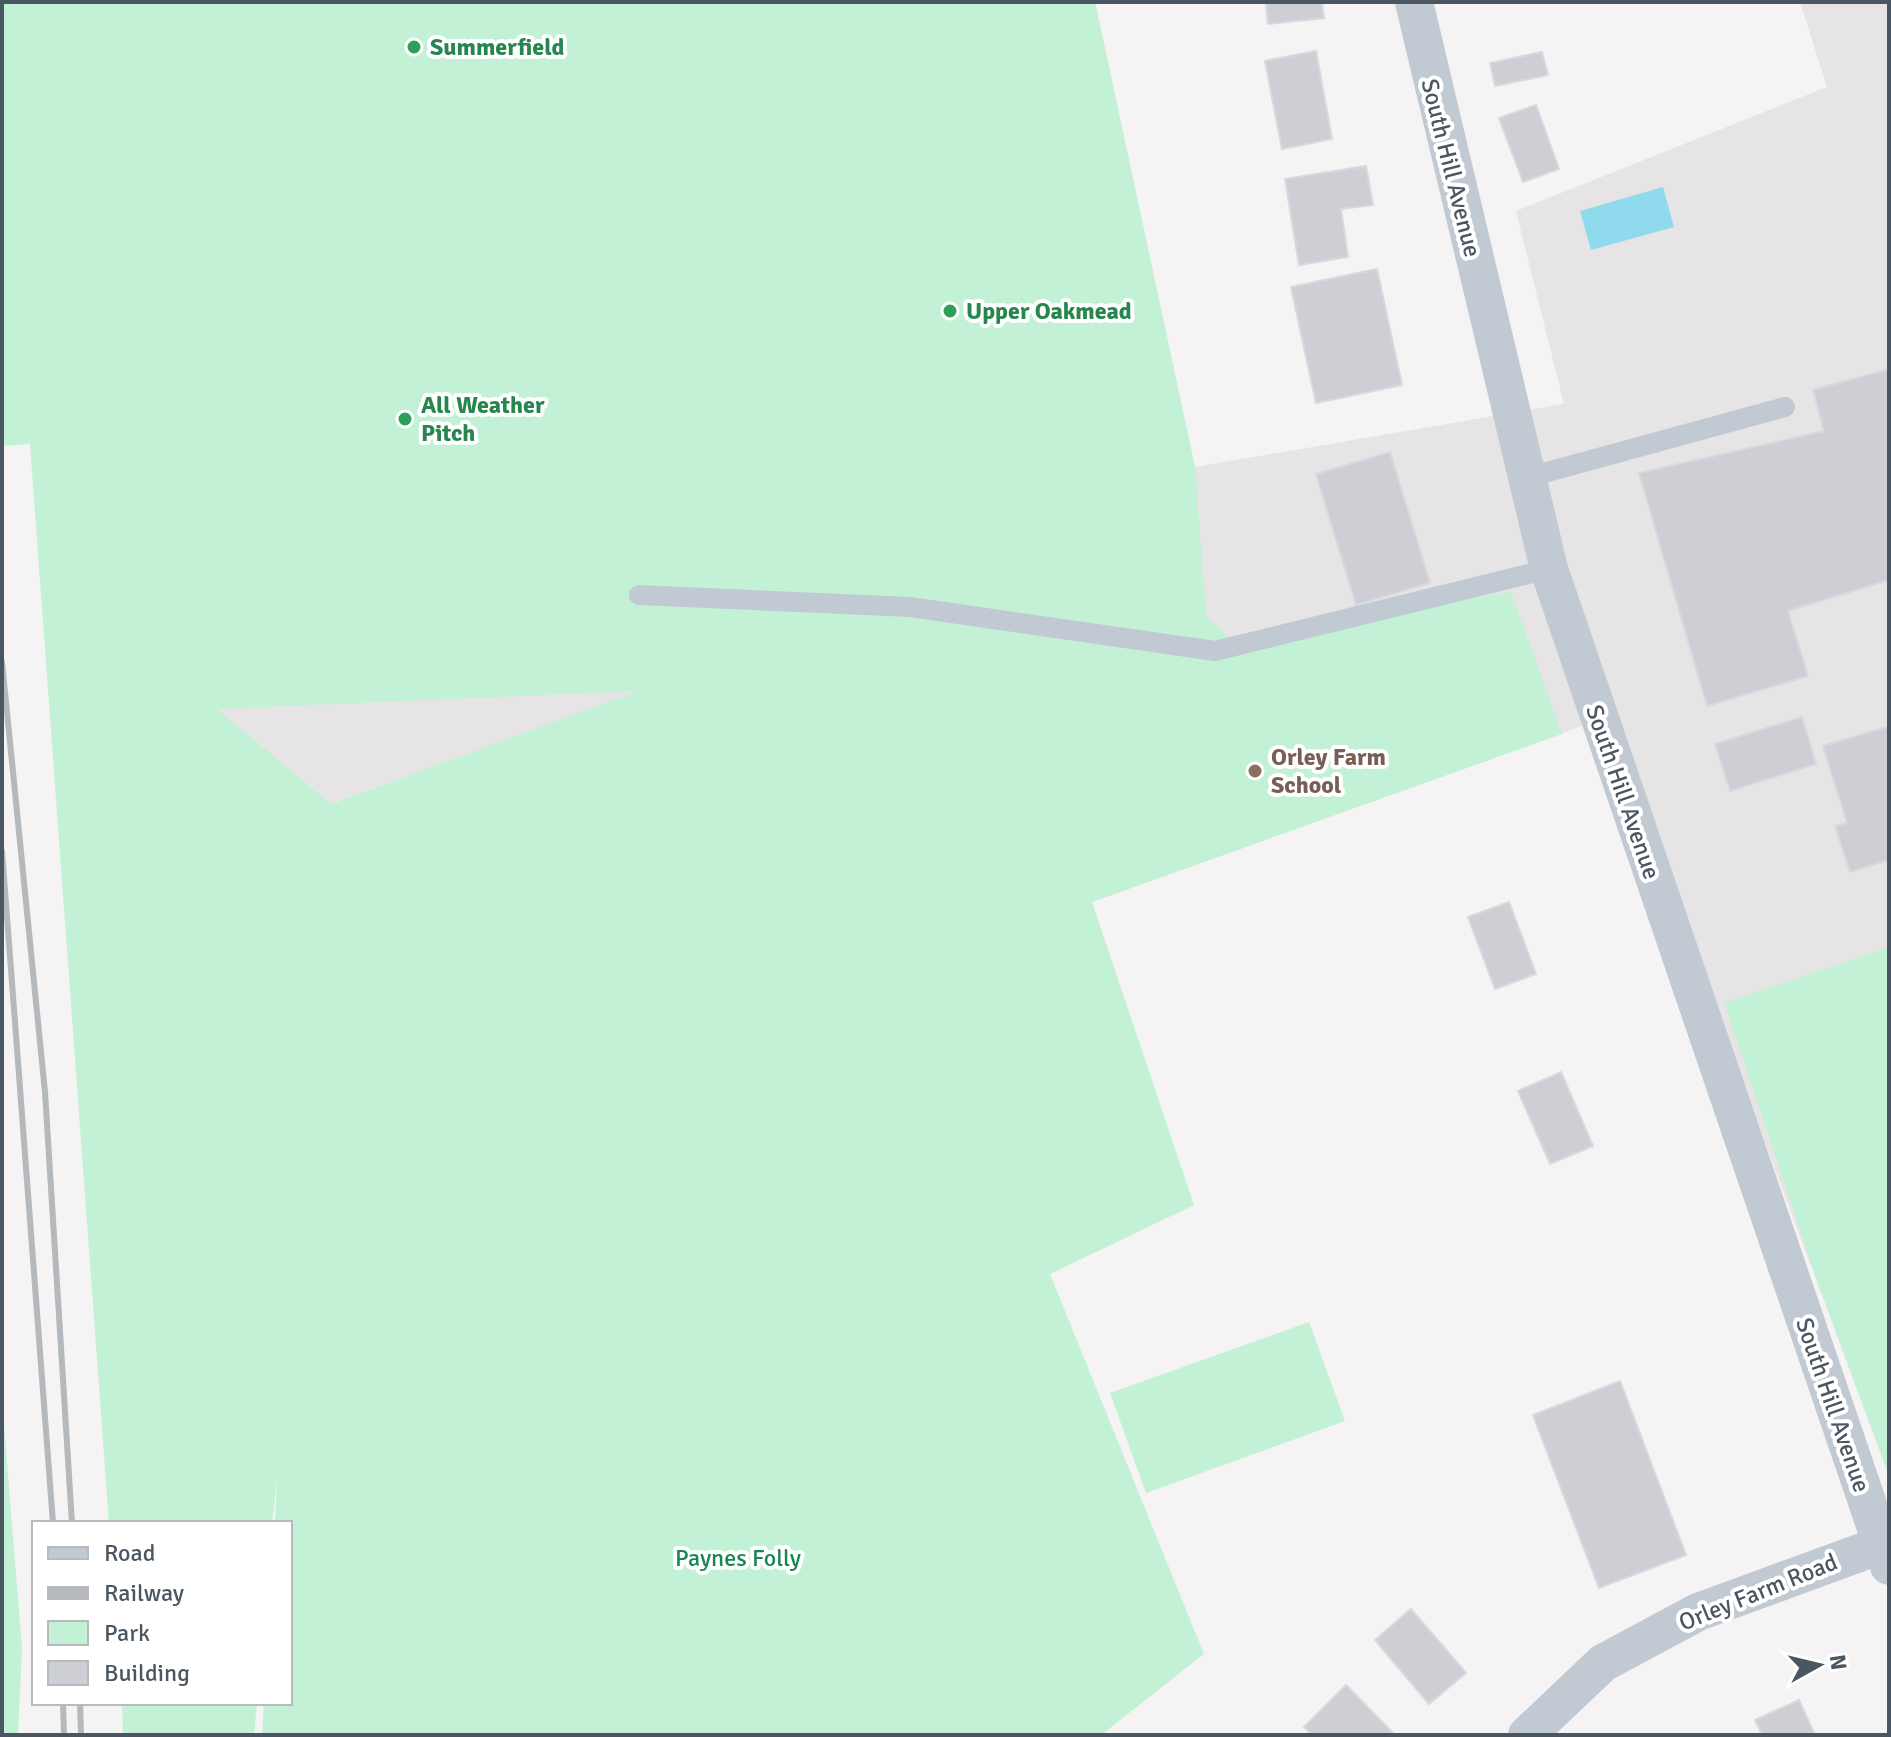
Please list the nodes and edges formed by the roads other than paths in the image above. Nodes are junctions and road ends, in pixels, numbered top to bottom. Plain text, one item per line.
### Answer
1 (1414, 2) edge
2 (1785, 407) dead end
3 (1529, 477) junction
4 (1549, 569) junction
5 (639, 595) dead end
6 (1885, 1555) edge
7 (1527, 1735) edge

1 - 3 street, South Hill Avenue
2 - 3 lane
3 - 4 street, South Hill Avenue
4 - 5 lane
4 - 6 street, South Hill Avenue
6 - 7 street, Orley Farm Road

